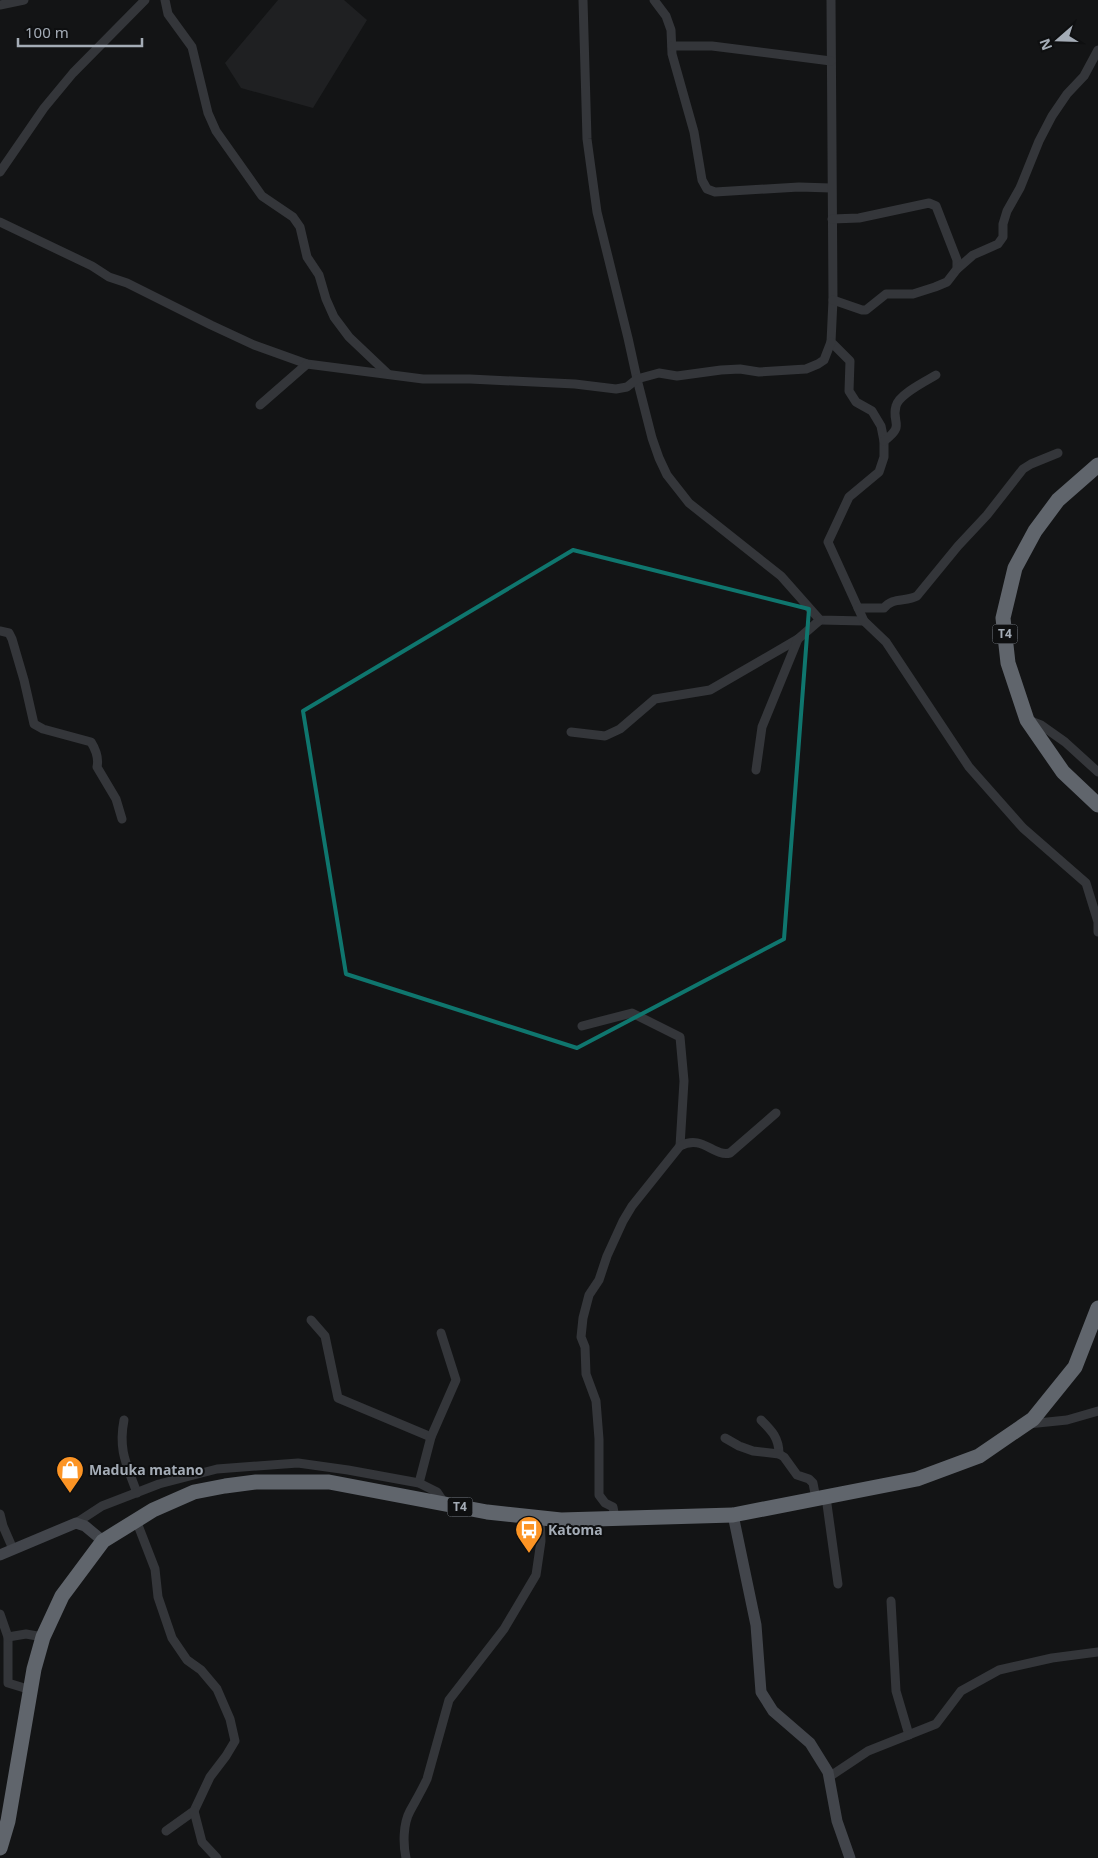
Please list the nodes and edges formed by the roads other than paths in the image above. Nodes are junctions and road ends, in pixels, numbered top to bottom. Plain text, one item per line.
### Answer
1 (24, 0) edge
2 (145, 0) edge
3 (165, 0) edge
4 (583, 0) edge
5 (654, 0) edge
6 (831, 0) edge
7 (0, 4) edge
8 (672, 46) junction
9 (1098, 50) edge
10 (831, 61) junction
11 (0, 172) edge
12 (831, 188) junction
13 (832, 219) junction
14 (0, 222) edge
15 (957, 269) junction
16 (833, 300) junction
17 (831, 342) junction
18 (307, 364) junction
19 (388, 374) junction
20 (936, 375) dead end
21 (637, 379) junction
22 (260, 404) dead end
23 (884, 441) junction
24 (1058, 453) dead end
25 (1098, 465) edge
26 (858, 608) junction
27 (820, 620) junction
28 (864, 621) junction
29 (0, 631) edge
30 (798, 640) junction
31 (1027, 720) junction
32 (570, 732) dead end
33 (756, 770) dead end
34 (1098, 772) edge
35 (1098, 805) edge
36 (122, 819) dead end
37 (1098, 932) edge
38 (582, 1026) dead end
39 (776, 1112) dead end
40 (680, 1146) junction
41 (1098, 1308) edge
42 (311, 1320) dead end
43 (441, 1333) dead end
44 (1098, 1410) edge
45 (124, 1420) dead end
46 (761, 1420) dead end
47 (1025, 1424) junction
48 (431, 1437) junction
49 (725, 1438) dead end
50 (779, 1454) junction
51 (419, 1483) junction
52 (137, 1492) junction
53 (821, 1498) junction
54 (445, 1504) junction
55 (0, 1514) edge
56 (733, 1515) junction
57 (540, 1517) junction
58 (615, 1518) junction
59 (136, 1520) junction
60 (76, 1523) junction
61 (103, 1540) junction
62 (13, 1549) junction
63 (0, 1555) edge
64 (838, 1584) dead end
65 (891, 1600) dead end
66 (0, 1614) edge
67 (8, 1637) junction
68 (43, 1637) junction
69 (1098, 1652) edge
70 (31, 1690) junction
71 (909, 1735) junction
72 (829, 1778) junction
73 (194, 1811) junction
74 (166, 1831) dead end
75 (0, 1848) edge
76 (217, 1858) edge
77 (406, 1858) edge
78 (850, 1858) edge

1 - 7 street
2 - 11 street
3 - 19 street
4 - 21 street
5 - 8 street
6 - 10 street
8 - 10 street
8 - 12 street
9 - 15 street
10 - 12 street
12 - 13 street
13 - 15 street
13 - 16 street
14 - 18 street
15 - 16 street
16 - 17 street
17 - 21 street
17 - 23 street
18 - 19 street
18 - 22 street
19 - 21 street
20 - 23 street
21 - 27 street
23 - 26 street
24 - 26 street
25 - 31 highway, T4
26 - 28 street
27 - 28 street
27 - 30 street
28 - 37 street
29 - 36 street
30 - 32 street
30 - 33 street
31 - 34 street
31 - 35 highway, T4
38 - 40 street
39 - 40 street
40 - 58 street
41 - 47 highway, T4
42 - 48 street
43 - 48 street
44 - 47 street
45 - 52 street
46 - 50 street
47 - 53 highway, T4
48 - 51 street
49 - 50 street
50 - 53 street
51 - 52 street
51 - 54 street
52 - 60 street
53 - 56 highway, T4
53 - 64 street
54 - 57 highway, T4
54 - 59 highway, T4
55 - 62 street
56 - 58 highway, T4
56 - 72 street
57 - 58 highway, T4
57 - 77 street
59 - 61 highway, T4
59 - 73 street
60 - 61 street
60 - 62 street
61 - 68 highway, T4
62 - 63 street
65 - 71 street
66 - 67 street
67 - 68 street
67 - 70 street
68 - 70 highway, T4
69 - 71 street
70 - 75 highway, T4
71 - 72 street
72 - 78 street
73 - 74 street
73 - 76 street

